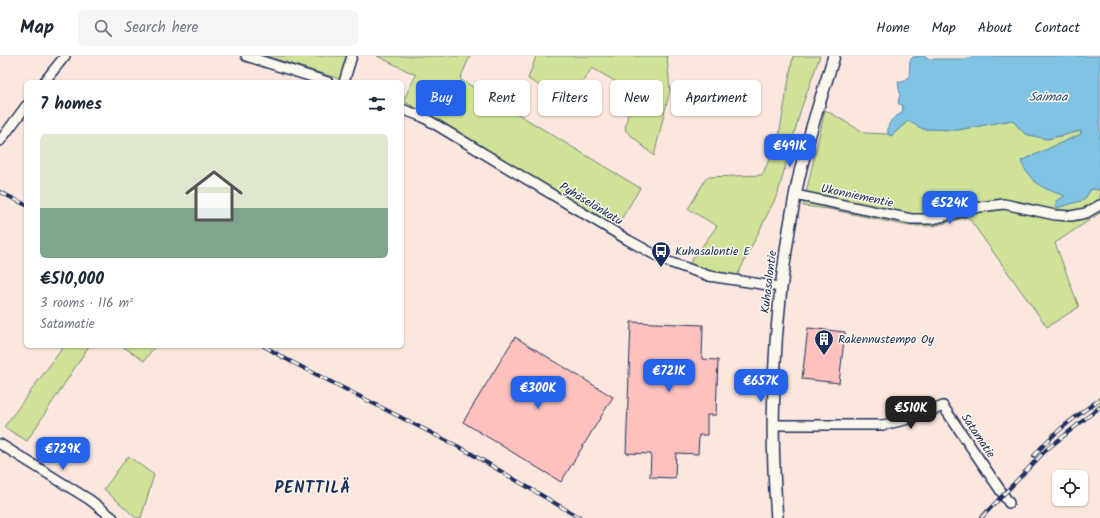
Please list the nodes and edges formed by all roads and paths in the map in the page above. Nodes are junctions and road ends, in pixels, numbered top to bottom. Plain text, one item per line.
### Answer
1 (66, 56) edge
2 (246, 56) edge
3 (352, 56) edge
4 (834, 56) edge
5 (46, 80) edge
6 (322, 80) edge
7 (345, 80) edge
8 (24, 109) edge
9 (404, 110) edge
10 (0, 141) edge
11 (795, 195) junction
12 (1100, 205) edge
13 (780, 287) junction
14 (773, 425) junction
15 (0, 444) edge
16 (1009, 504) dead end
17 (113, 518) edge
18 (777, 518) edge

1 - 5 street
2 - 6 street
3 - 7 street
4 - 11 main road, Kuhasalontie
8 - 10 street
9 - 13 street, Pyhäselänkatu
11 - 12 street, Ukonniementie
11 - 13 main road, Kuhasalontie
13 - 14 main road, Kuhasalontie
14 - 16 street, Satamatie
14 - 18 main road, Kuhasalontie
15 - 17 street

